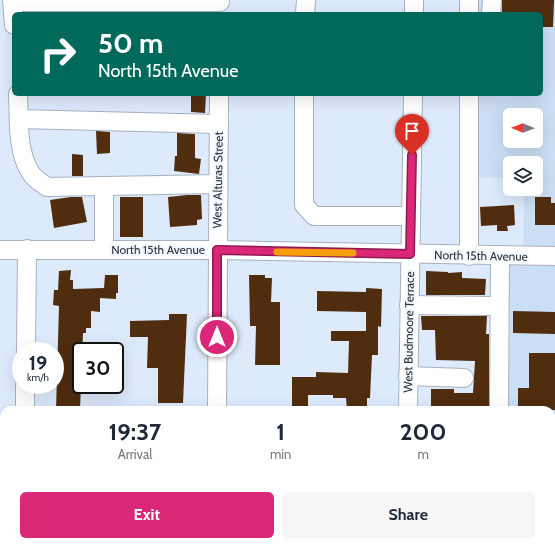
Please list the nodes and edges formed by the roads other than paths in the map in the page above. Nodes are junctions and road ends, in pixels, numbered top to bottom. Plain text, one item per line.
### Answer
1 (306, 0) edge
2 (414, 0) edge
3 (469, 0) edge
4 (492, 0) edge
5 (13, 1) edge
6 (220, 5) edge
7 (13, 12) edge
8 (305, 12) edge
9 (414, 12) edge
10 (469, 12) edge
11 (491, 12) edge
12 (18, 96) edge
13 (219, 96) edge
14 (304, 96) edge
15 (412, 96) edge
16 (469, 96) edge
17 (20, 119) junction
18 (219, 124) junction
19 (218, 184) junction
20 (104, 186) junction
21 (411, 216) junction
22 (26, 249) junction
23 (104, 249) junction
24 (0, 250) edge
25 (217, 250) junction
26 (410, 254) junction
27 (469, 256) junction
28 (500, 256) junction
29 (555, 256) edge
30 (409, 305) junction
31 (492, 306) dead end
32 (26, 342) edge
33 (408, 376) junction
34 (464, 378) dead end
35 (25, 394) edge
36 (25, 406) edge
37 (217, 406) edge
38 (408, 406) edge
39 (499, 406) edge

1 - 8 street
2 - 9 street
3 - 10 street
4 - 11 street
5 - 6 street
5 - 7 street
12 - 17 street
13 - 18 street, West Alturas Street
14 - 21 street
15 - 21 street, West Budmoore Terrace
16 - 27 street
17 - 18 street
17 - 20 street
18 - 19 street, West Alturas Street
19 - 20 street
19 - 25 street, West Alturas Street
20 - 23 street
21 - 26 street, West Budmoore Terrace
22 - 23 street, North 15th Avenue
22 - 24 street, North 15th Avenue
22 - 32 street
23 - 25 street, North 15th Avenue
25 - 26 street, North 15th Avenue
25 - 37 street, West Alturas Street
26 - 27 street, North 15th Avenue
26 - 30 street, West Budmoore Terrace
27 - 28 street, North 15th Avenue
28 - 29 street, North 15th Avenue
28 - 39 street
30 - 31 street
30 - 33 street, West Budmoore Terrace
33 - 34 street
33 - 38 street, West Budmoore Terrace
35 - 36 street

